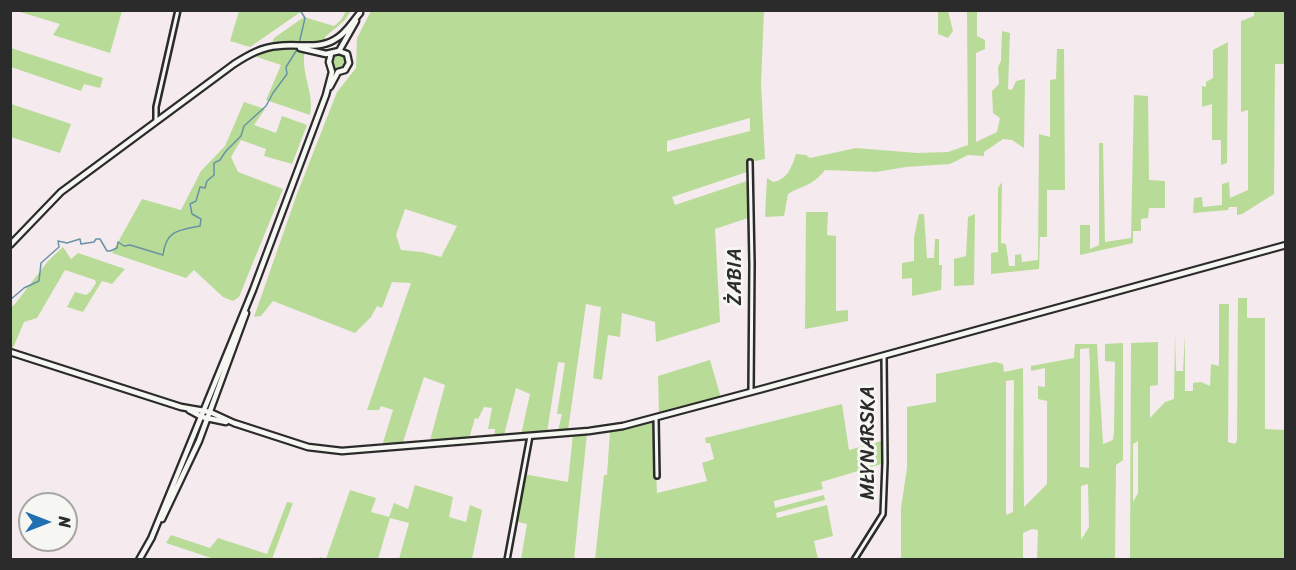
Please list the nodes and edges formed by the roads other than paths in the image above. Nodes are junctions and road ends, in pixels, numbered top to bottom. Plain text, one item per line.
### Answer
1 (178, 10) edge
2 (361, 11) edge
3 (298, 46) junction
4 (342, 52) junction
5 (330, 57) junction
6 (332, 69) junction
7 (338, 72) junction
8 (326, 95) junction
9 (156, 120) junction
10 (750, 162) dead end
11 (10, 245) edge
12 (1286, 245) edge
13 (10, 352) edge
14 (883, 354) junction
15 (751, 392) junction
16 (206, 415) junction
17 (656, 416) junction
18 (530, 436) junction
19 (657, 476) dead end
20 (139, 560) edge
21 (507, 560) edge
22 (854, 560) edge

1 - 9 street
2 - 3 street
2 - 4 street
3 - 5 street
3 - 9 street
4 - 5 street
4 - 7 street
5 - 6 street
6 - 7 street
6 - 8 street
7 - 8 street
8 - 16 street
9 - 11 street
10 - 15 street, ŻABIA
12 - 14 street
13 - 16 street
14 - 15 street
14 - 22 street, MŁYNARSKA
15 - 17 street
16 - 18 street
16 - 20 street
17 - 18 street
17 - 19 street
18 - 21 street

